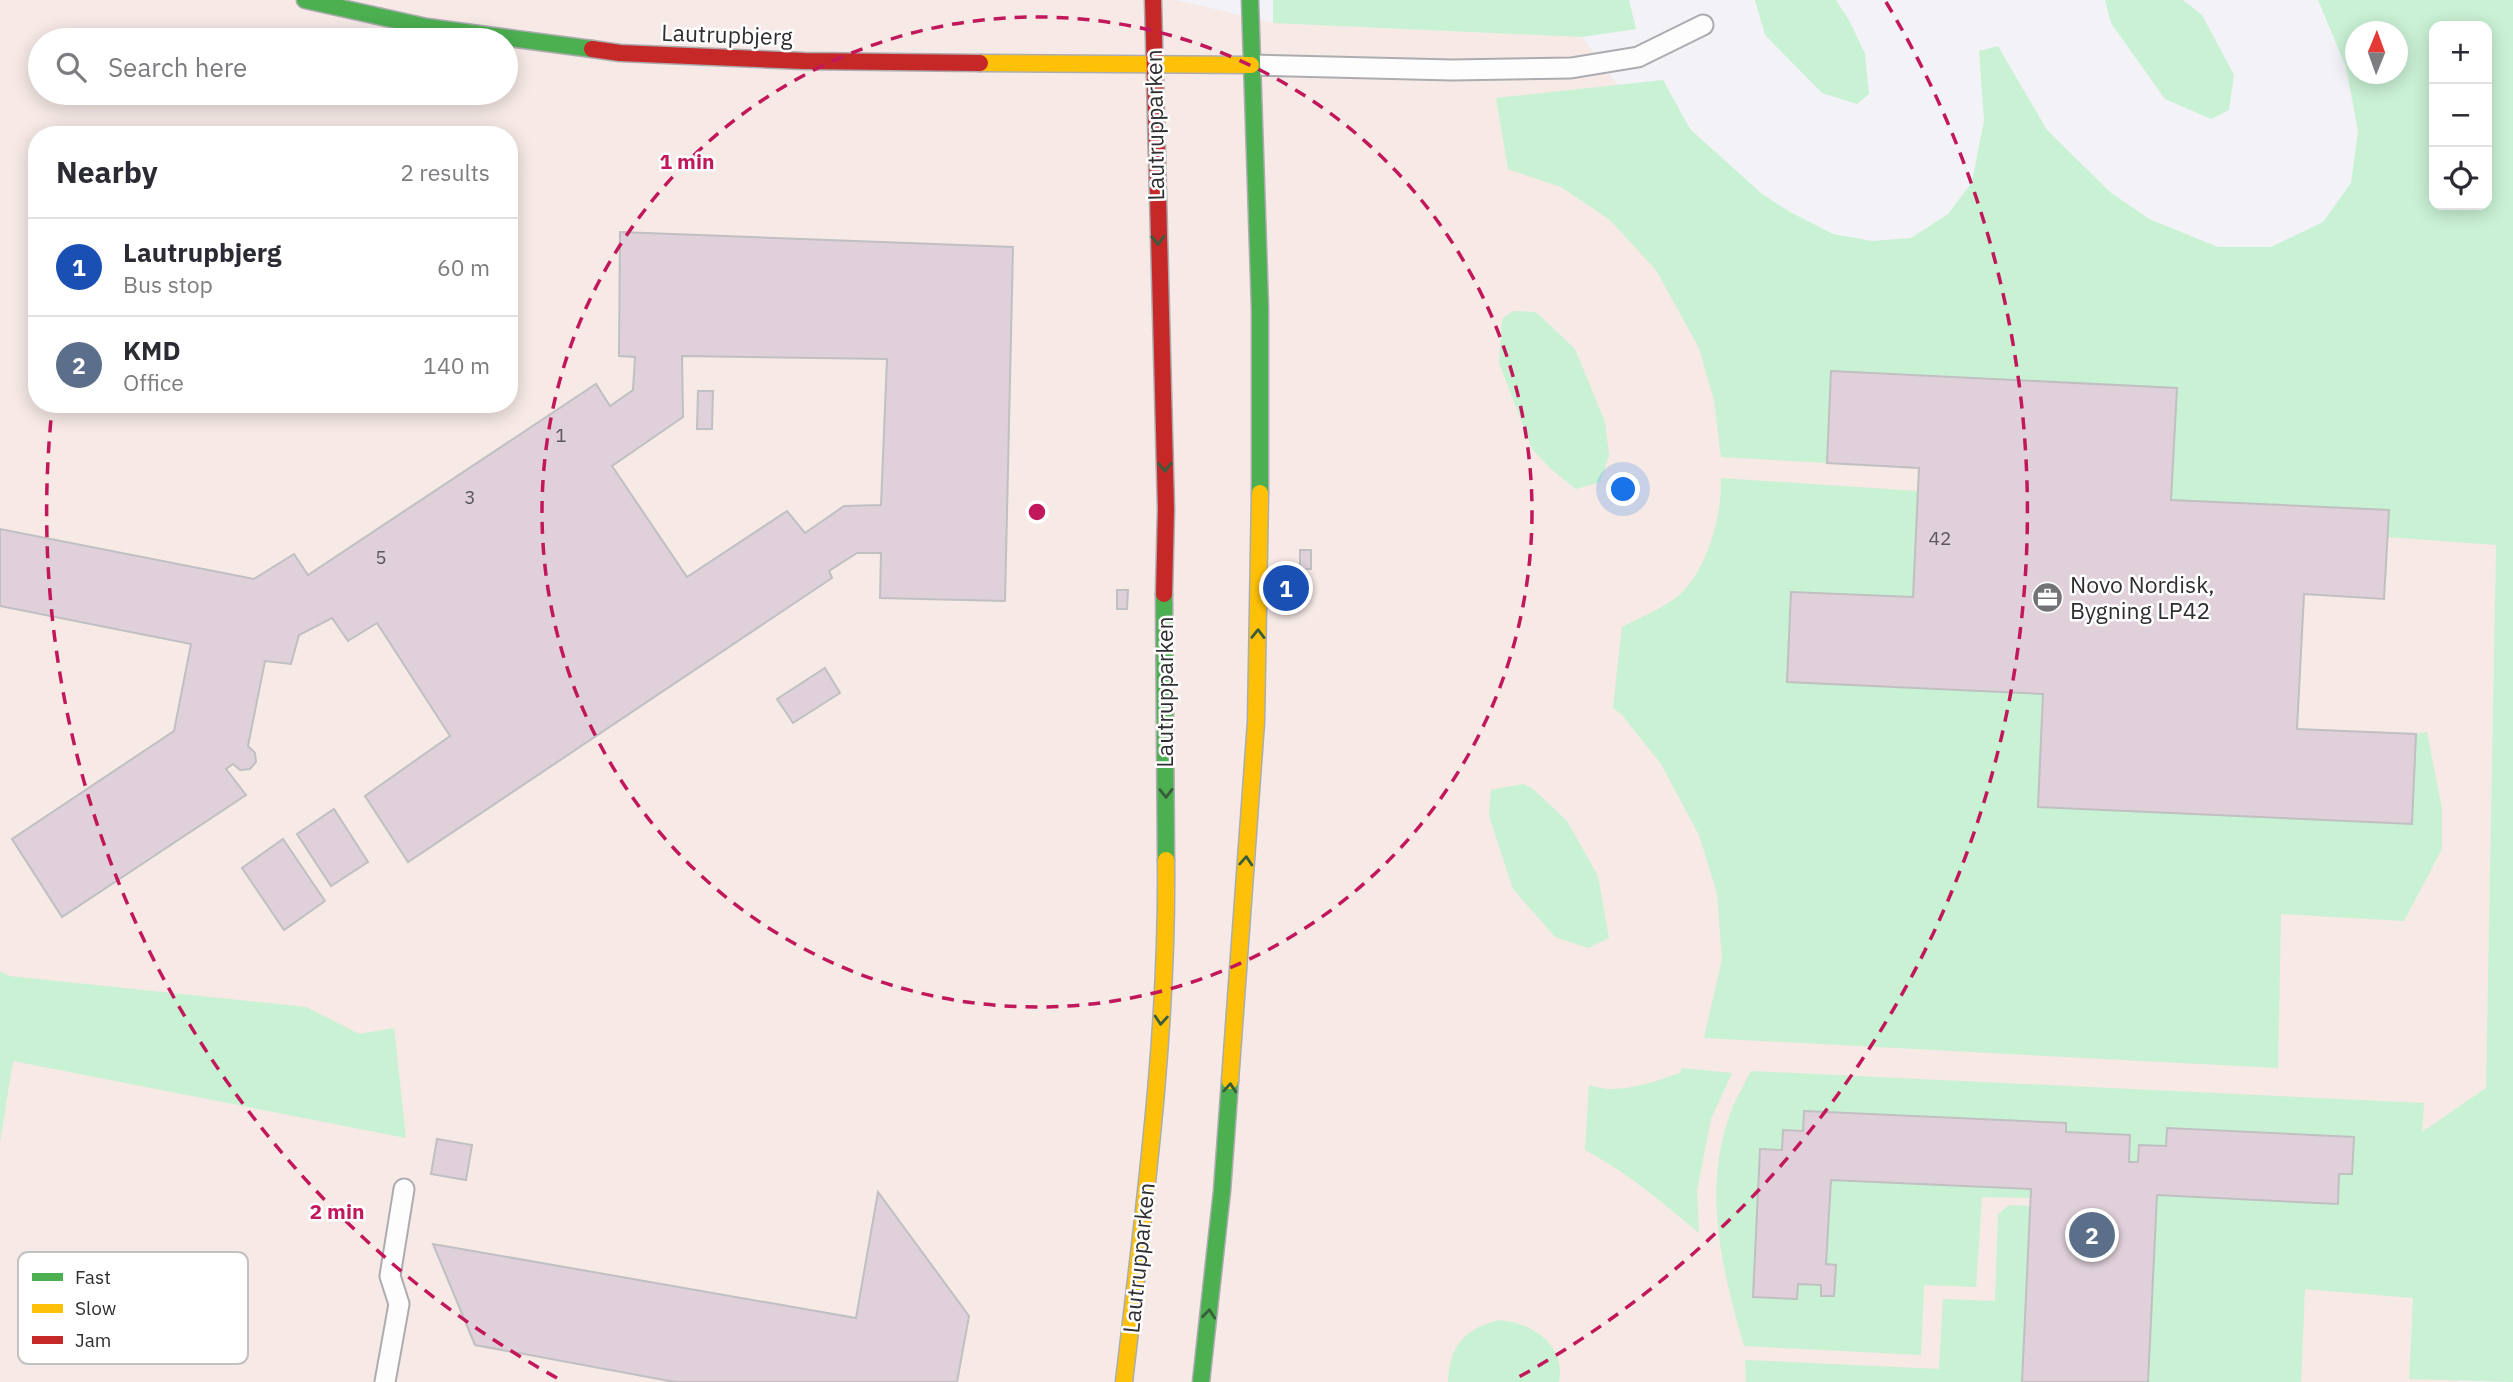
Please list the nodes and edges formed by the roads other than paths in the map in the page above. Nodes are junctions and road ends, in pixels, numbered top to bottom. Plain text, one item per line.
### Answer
1 (305, 0) edge
2 (1153, 0) edge
3 (1250, 0) edge
4 (1703, 25) dead end
5 (434, 28) edge
6 (518, 39) edge
7 (1153, 64) junction
8 (1251, 65) junction
9 (404, 1189) dead end
10 (385, 1382) edge
11 (1125, 1382) edge
12 (1201, 1382) edge

1 - 5 street, Lautrupbjerg
2 - 7 street, Lautrupparken
3 - 8 street
4 - 8 lane
6 - 7 street, Lautrupbjerg
7 - 8 street, Lautrupbjerg
7 -> 11 street, Lautrupparken
12 -> 8 street
9 - 10 lane

